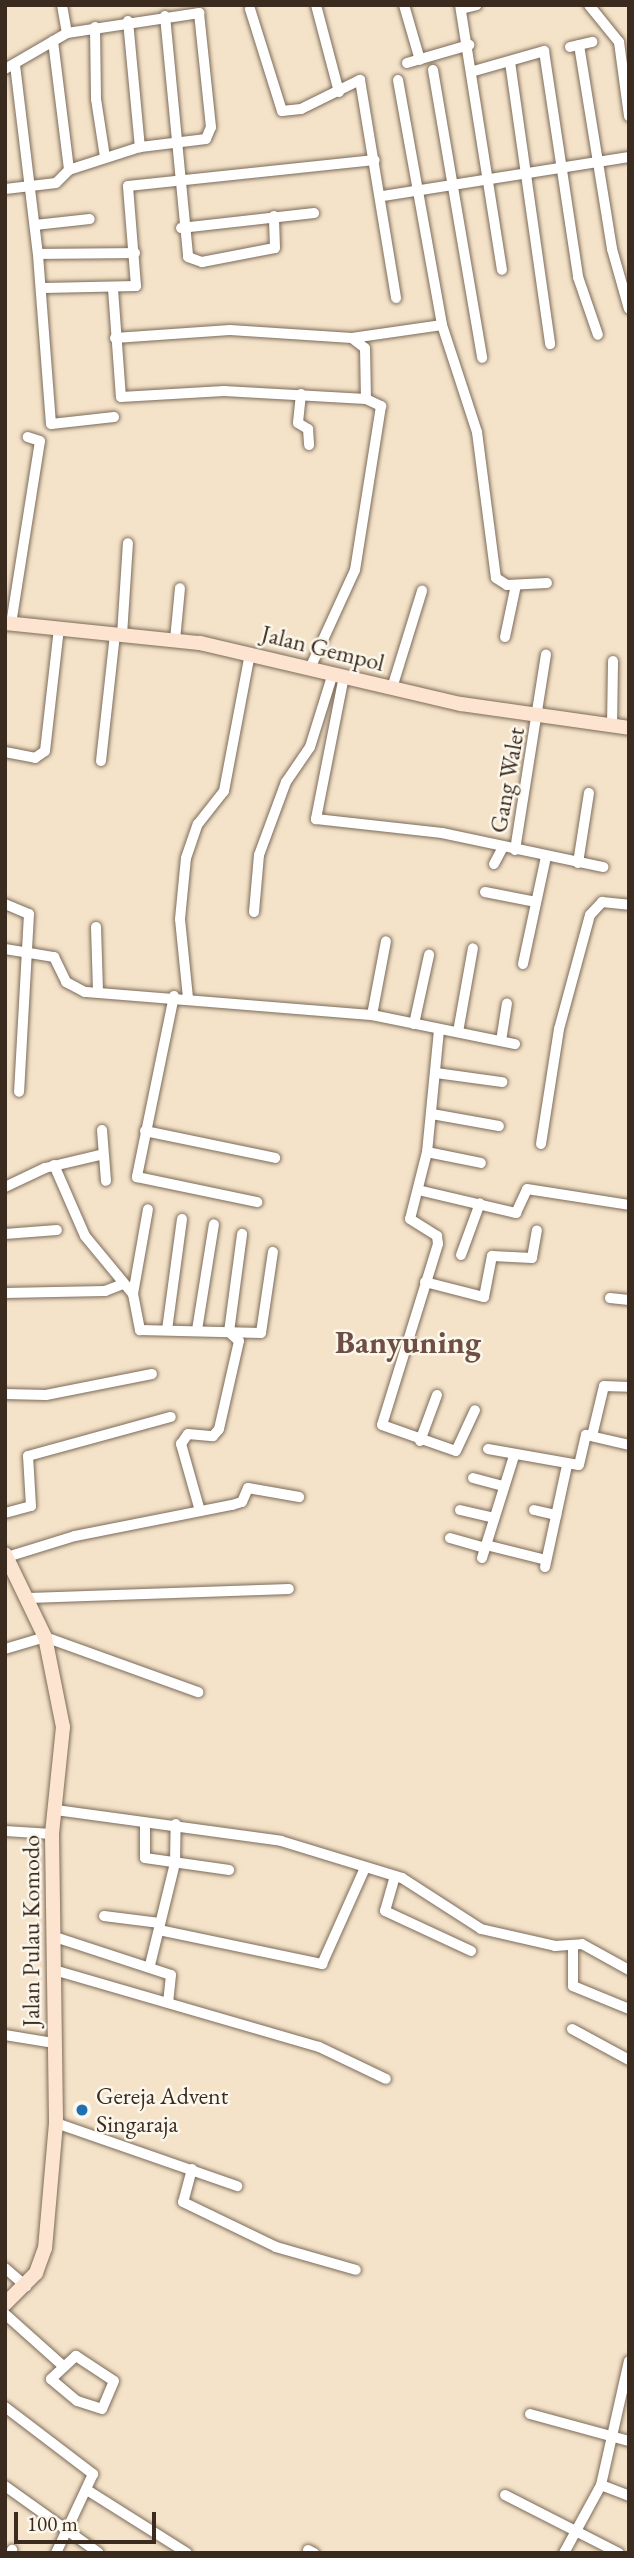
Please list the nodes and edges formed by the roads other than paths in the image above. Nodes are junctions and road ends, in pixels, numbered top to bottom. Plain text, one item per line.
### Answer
1 (62, 5) edge
2 (138, 5) edge
3 (316, 5) edge
4 (404, 5) edge
5 (477, 5) edge
6 (589, 5) edge
7 (461, 7) edge
8 (250, 9) dead end
9 (171, 12) edge
10 (133, 20) junction
11 (96, 27) junction
12 (67, 33) junction
13 (53, 41) junction
14 (592, 42) dead end
15 (469, 45) junction
16 (420, 60) junction
17 (510, 62) junction
18 (407, 63) dead end
19 (10, 67) edge
20 (433, 70) dead end
21 (474, 71) junction
22 (398, 80) dead end
23 (339, 92) junction
24 (629, 116) edge
25 (178, 141) junction
26 (141, 147) junction
27 (105, 157) junction
28 (629, 157) edge
29 (375, 160) junction
30 (599, 162) junction
31 (561, 168) junction
32 (69, 170) junction
33 (528, 173) junction
34 (490, 178) junction
35 (181, 180) junction
36 (456, 185) junction
37 (32, 186) junction
38 (5, 189) edge
39 (419, 190) junction
40 (383, 196) junction
41 (314, 214) dead end
42 (274, 216) junction
43 (90, 219) dead end
44 (35, 225) junction
45 (181, 228) junction
46 (135, 253) junction
47 (38, 254) junction
48 (502, 270) dead end
49 (44, 288) junction
50 (113, 289) junction
51 (396, 298) dead end
52 (629, 309) edge
53 (442, 325) junction
54 (598, 335) dead end
55 (115, 338) junction
56 (352, 338) junction
57 (550, 344) dead end
58 (482, 358) dead end
59 (302, 394) junction
60 (366, 398) junction
61 (114, 417) dead end
62 (28, 437) dead end
63 (309, 445) dead end
64 (128, 543) dead end
65 (547, 583) dead end
66 (516, 585) junction
67 (180, 588) dead end
68 (422, 591) dead end
69 (8, 623) edge
70 (59, 629) junction
71 (118, 635) junction
72 (505, 638) dead end
73 (175, 640) junction
74 (250, 653) junction
75 (546, 654) dead end
76 (613, 662) dead end
77 (311, 666) junction
78 (338, 674) junction
79 (392, 688) junction
80 (540, 717) junction
81 (612, 727) junction
82 (629, 728) edge
83 (5, 752) edge
84 (101, 761) dead end
85 (589, 793) dead end
86 (503, 847) junction
87 (515, 850) junction
88 (546, 858) junction
89 (578, 863) junction
90 (494, 864) dead end
91 (603, 867) dead end
92 (485, 892) dead end
93 (536, 902) junction
94 (5, 904) edge
95 (629, 905) edge
96 (254, 912) dead end
97 (96, 928) dead end
98 (386, 941) dead end
99 (473, 948) dead end
100 (5, 949) edge
101 (25, 952) junction
102 (429, 955) dead end
103 (523, 964) dead end
104 (98, 992) junction
105 (174, 996) junction
106 (188, 998) junction
107 (507, 1003) dead end
108 (372, 1015) junction
109 (414, 1024) junction
110 (439, 1030) junction
111 (458, 1032) junction
112 (500, 1041) junction
113 (515, 1044) dead end
114 (436, 1073) junction
115 (502, 1082) dead end
116 (19, 1092) dead end
117 (432, 1114) junction
118 (499, 1126) dead end
119 (102, 1130) dead end
120 (145, 1131) junction
121 (541, 1144) dead end
122 (427, 1152) junction
123 (100, 1155) junction
124 (275, 1157) dead end
125 (481, 1163) dead end
126 (54, 1165) junction
127 (106, 1181) dead end
128 (5, 1187) edge
129 (418, 1190) junction
130 (257, 1202) dead end
131 (481, 1203) junction
132 (629, 1205) edge
133 (148, 1209) dead end
134 (182, 1219) dead end
135 (214, 1224) dead end
136 (57, 1230) dead end
137 (537, 1230) dead end
138 (5, 1234) edge
139 (242, 1234) dead end
140 (273, 1252) dead end
141 (461, 1255) dead end
142 (425, 1282) junction
143 (123, 1284) junction
144 (5, 1293) edge
145 (133, 1293) junction
146 (610, 1298) dead end
147 (629, 1300) edge
148 (167, 1330) junction
149 (197, 1330) junction
150 (229, 1332) junction
151 (152, 1374) dead end
152 (629, 1387) edge
153 (5, 1394) edge
154 (437, 1395) dead end
155 (475, 1410) dead end
156 (171, 1417) dead end
157 (592, 1436) junction
158 (420, 1440) junction
159 (629, 1445) edge
160 (488, 1449) dead end
161 (514, 1456) junction
162 (567, 1465) junction
163 (472, 1478) dead end
164 (503, 1486) junction
165 (299, 1497) dead end
166 (460, 1510) dead end
167 (534, 1510) dead end
168 (200, 1511) junction
169 (5, 1513) edge
170 (556, 1515) junction
171 (494, 1518) junction
172 (450, 1538) dead end
173 (484, 1550) junction
174 (6, 1556) edge
175 (289, 1589) dead end
176 (29, 1598) junction
177 (45, 1637) junction
178 (5, 1649) edge
179 (198, 1692) dead end
180 (56, 1810) junction
181 (145, 1824) junction
182 (176, 1824) junction
183 (5, 1831) edge
184 (52, 1834) junction
185 (175, 1863) junction
186 (365, 1868) junction
187 (229, 1870) dead end
188 (395, 1876) junction
189 (104, 1916) dead end
190 (160, 1927) junction
191 (55, 1937) junction
192 (573, 1945) junction
193 (471, 1951) dead end
194 (150, 1965) junction
195 (54, 1970) junction
196 (629, 1970) edge
197 (167, 2003) junction
198 (629, 2009) edge
199 (572, 2029) dead end
200 (5, 2035) edge
201 (54, 2043) junction
202 (629, 2060) edge
203 (386, 2079) dead end
204 (56, 2123) junction
205 (192, 2169) junction
206 (237, 2186) dead end
207 (5, 2268) edge
208 (356, 2270) dead end
209 (26, 2286) junction
210 (5, 2305) edge
211 (5, 2314) edge
212 (629, 2361) edge
213 (61, 2364) junction
214 (626, 2393) edge
215 (5, 2407) edge
216 (530, 2414) dead end
217 (615, 2437) junction
218 (629, 2441) edge
219 (601, 2485) junction
220 (5, 2486) edge
221 (87, 2490) junction
222 (505, 2494) dead end
223 (629, 2496) edge
224 (64, 2530) junction
225 (575, 2532) junction
226 (56, 2553) edge
227 (99, 2553) edge
228 (187, 2553) edge
229 (564, 2553) edge
230 (619, 2553) edge

1 - 12 street
2 - 10 street
3 - 23 street
4 - 16 street
5 - 7 street
6 - 24 street
7 - 15 street
8 - 23 street
9 - 10 street
9 - 25 street
9 - 25 street
10 - 11 street
10 - 26 street
11 - 12 street
11 - 27 street
12 - 13 street
13 - 19 street
13 - 32 street
14 - 30 street
15 - 16 street
15 - 21 street
16 - 18 street
17 - 21 street
17 - 31 street
17 - 33 street
19 - 37 street
20 - 36 street
21 - 34 street
22 - 39 street
23 - 29 street
25 - 26 street
25 - 35 street
26 - 27 street
27 - 32 street
28 - 30 street
29 - 35 street
29 - 40 street
30 - 31 street
30 - 52 street
31 - 33 street
31 - 54 street
32 - 37 street
33 - 34 street
33 - 57 street
34 - 36 street
34 - 48 street
35 - 45 street
35 - 46 street
36 - 39 street
36 - 58 street
37 - 38 street
37 - 44 street
39 - 40 street
39 - 53 street
40 - 51 street
41 - 42 street
42 - 45 street
42 - 45 street
43 - 44 street
44 - 47 street
46 - 47 street
46 - 50 street
47 - 49 street
49 - 50 street
49 - 61 street
50 - 55 street
53 - 56 street
53 - 66 street
55 - 56 street
55 - 59 street
56 - 60 street
59 - 60 street
59 - 63 street
60 - 77 street
62 - 69 street
64 - 71 street
65 - 66 street
66 - 72 street
67 - 73 street
68 - 79 street
69 - 70 street, Jalan Gempol
70 - 71 street, Jalan Gempol
70 - 83 street
71 - 73 street, Jalan Gempol
71 - 84 street
73 - 74 street, Jalan Gempol
74 - 77 street, Jalan Gempol
74 - 106 street
75 - 80 street, Gang Walet
76 - 81 street
77 - 78 street, Jalan Gempol
78 - 79 street, Jalan Gempol
78 - 86 street
78 - 96 street
79 - 80 street, Jalan Gempol
80 - 81 street, Jalan Gempol
80 - 87 street, Gang Walet
81 - 82 street, Jalan Gempol
85 - 89 street
86 - 87 street
86 - 90 street
87 - 88 street
88 - 89 street
88 - 93 street
89 - 91 street
92 - 93 street
93 - 103 street
94 - 101 street
95 - 121 street
97 - 104 street
98 - 108 street
99 - 111 street
100 - 101 street
101 - 104 street
101 - 116 street
102 - 109 street
104 - 105 street
105 - 106 street
105 - 120 street
106 - 108 street
107 - 112 street
108 - 109 street
109 - 110 street
110 - 111 street
110 - 114 street
111 - 112 street
112 - 113 street
114 - 115 street
114 - 117 street
117 - 118 street
117 - 122 street
119 - 123 street
120 - 124 street
120 - 130 street
122 - 125 street
122 - 129 street
123 - 126 street
123 - 127 street
126 - 128 street
126 - 143 street
129 - 131 street
129 - 142 street
131 - 132 street
131 - 141 street
133 - 145 street
134 - 148 street
135 - 149 street
136 - 138 street
137 - 142 street
139 - 150 street
140 - 150 street
142 - 158 street
143 - 144 street
143 - 145 street
145 - 148 street
146 - 147 street
148 - 149 street
149 - 150 street
150 - 168 street
151 - 153 street
152 - 157 street
154 - 158 street
155 - 158 street
156 - 169 street
157 - 159 street
157 - 162 street
160 - 161 street
161 - 162 street
161 - 164 street
162 - 170 street
163 - 164 street
164 - 171 street
165 - 168 street
166 - 171 street
167 - 170 street
168 - 174 street
170 - 173 street
171 - 173 street
172 - 173 street
174 - 176 street, Jalan Pulau Komodo
175 - 176 street
176 - 177 street, Jalan Pulau Komodo
177 - 178 street
177 - 179 street
177 - 180 street, Jalan Pulau Komodo
180 - 181 street
180 - 184 street, Jalan Pulau Komodo
181 - 182 street
181 - 185 street
182 - 185 street
182 - 186 street
183 - 184 street
184 - 191 street, Jalan Pulau Komodo
185 - 187 street
185 - 190 street
186 - 188 street
186 - 190 street
188 - 192 street
188 - 193 street
189 - 190 street
190 - 194 street
191 - 194 street
191 - 195 street, Jalan Pulau Komodo
192 - 196 street
192 - 198 street
194 - 197 street
195 - 197 street
195 - 201 street, Jalan Pulau Komodo
197 - 203 street
199 - 202 street
200 - 201 street
201 - 204 street, Jalan Pulau Komodo
204 - 205 street
204 - 209 street, Jalan Pulau Komodo
205 - 206 street
205 - 208 street
207 - 209 street
209 - 210 street, Jalan Pulau Komodo
211 - 213 street
212 - 214 street
213 - 213 street
214 - 217 street
215 - 221 street
216 - 217 street
217 - 218 street
217 - 219 street
219 - 223 street
219 - 225 street
220 - 224 street
221 - 224 street
221 - 228 street
222 - 225 street
224 - 226 street
224 - 227 street
225 - 229 street
225 - 230 street

